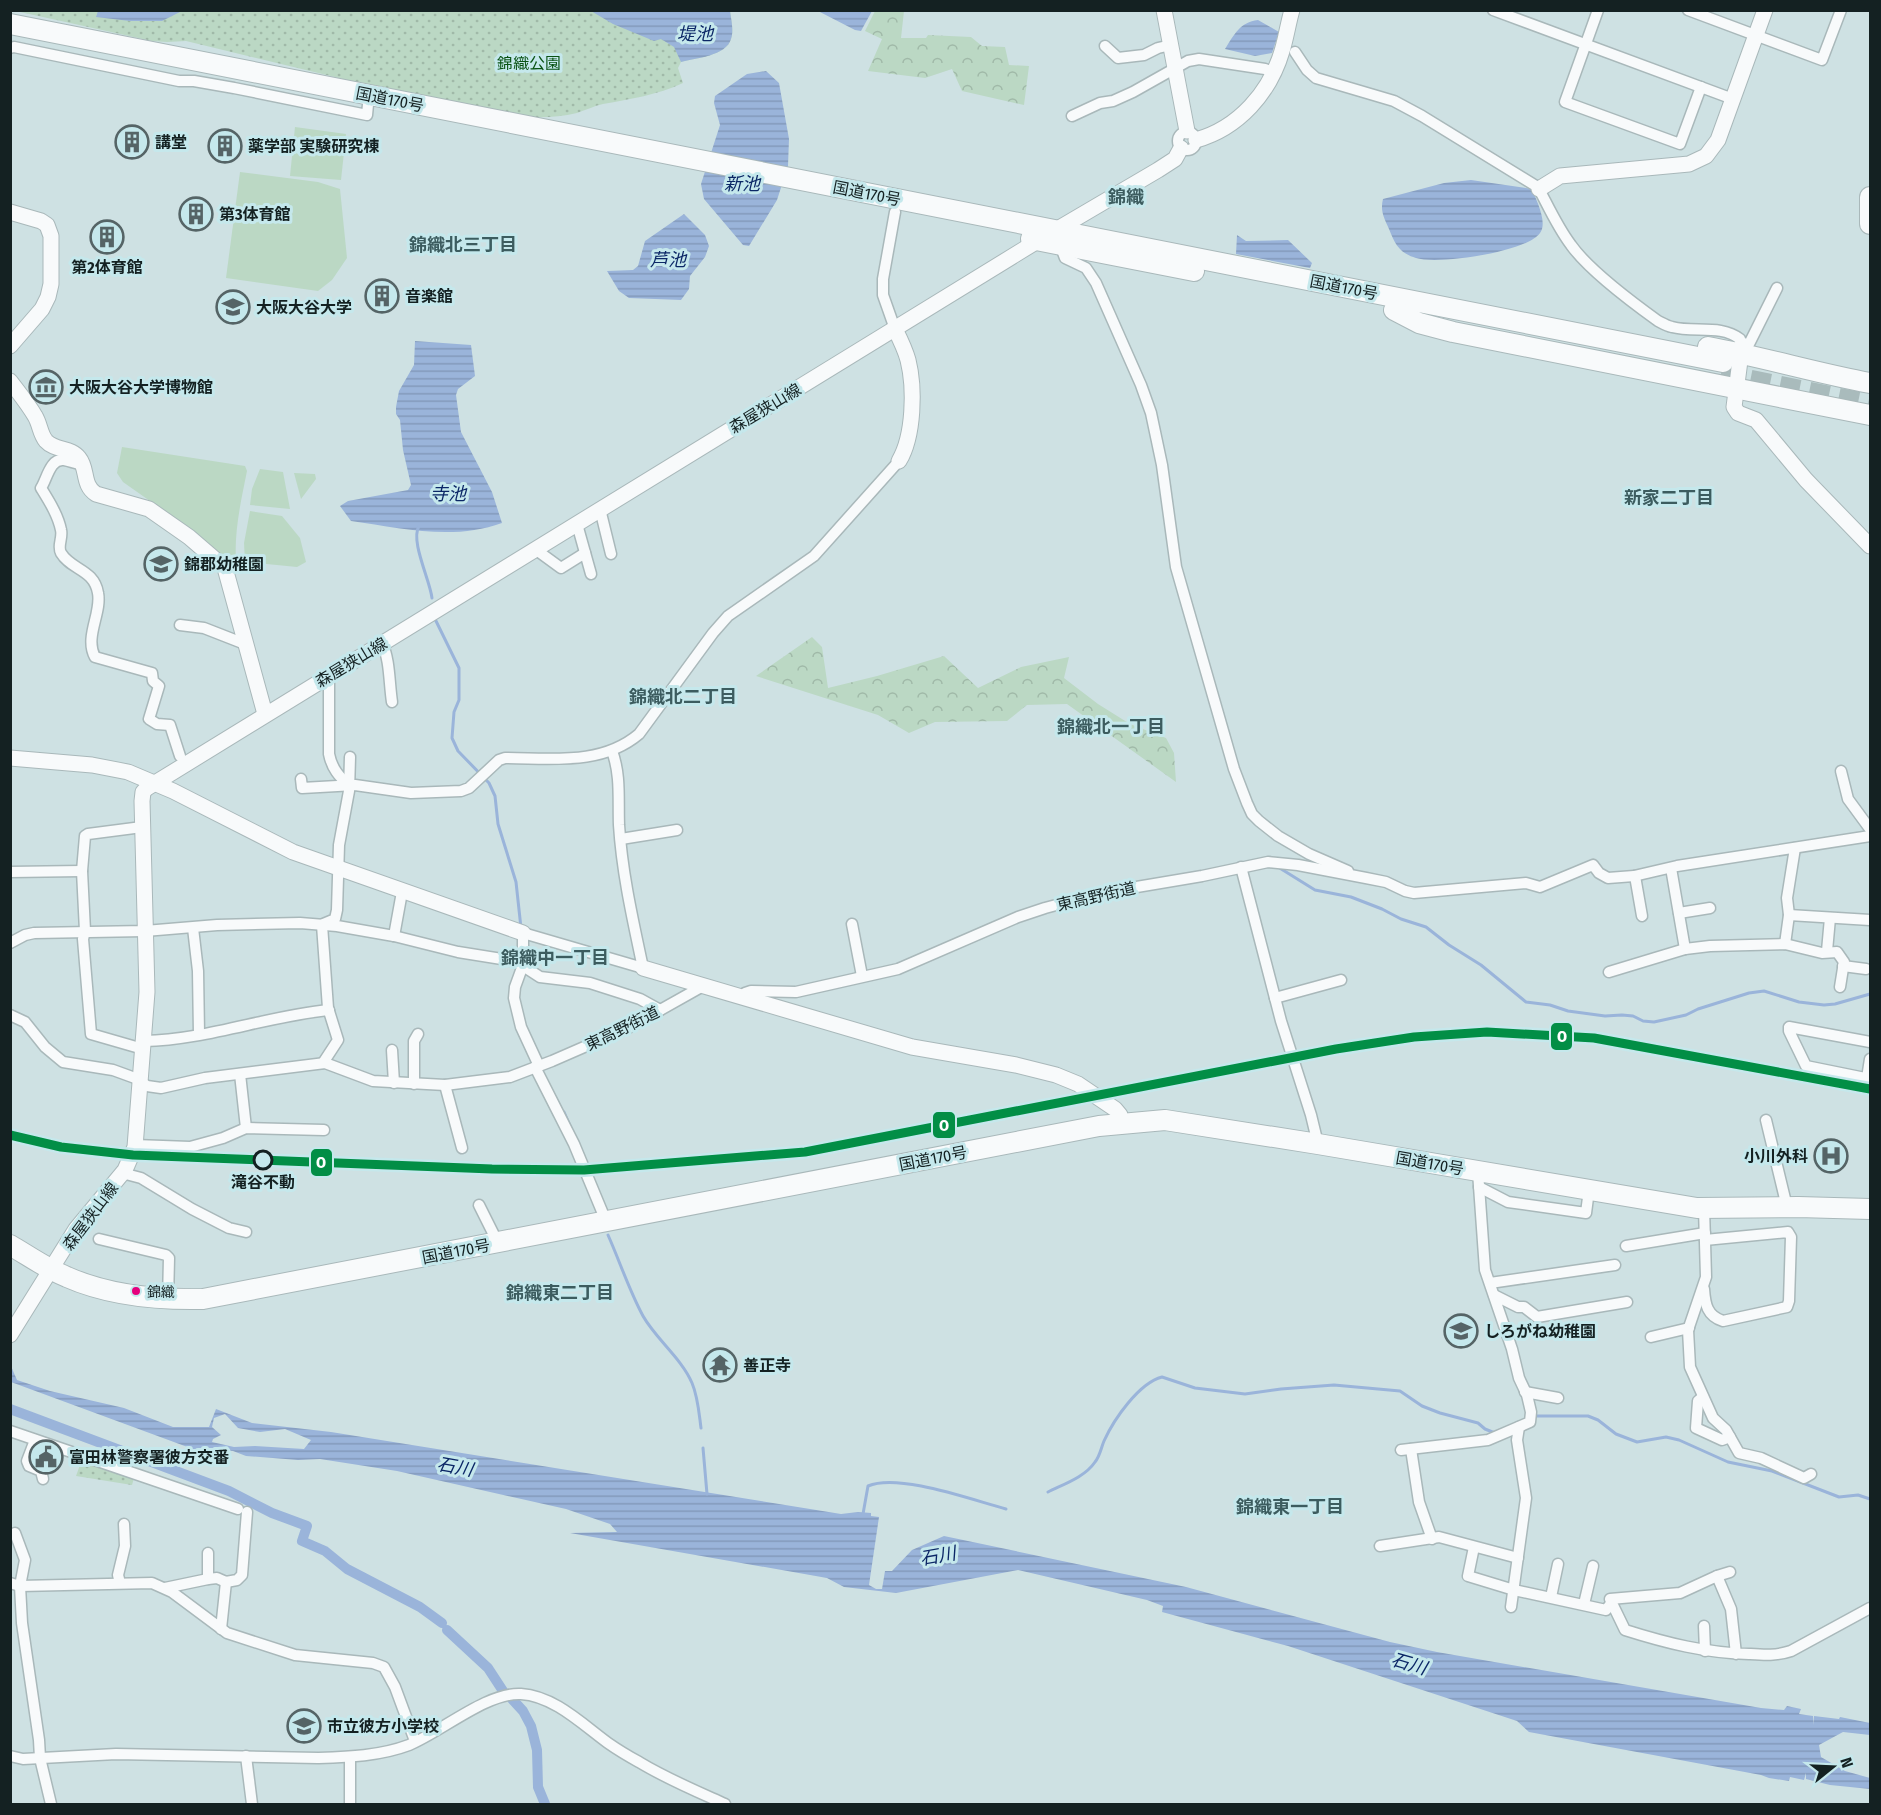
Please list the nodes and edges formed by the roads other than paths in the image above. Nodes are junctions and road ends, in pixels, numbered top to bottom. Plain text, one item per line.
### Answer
1 (1164, 10) edge
2 (1292, 10) edge
3 (1493, 10) edge
4 (1598, 10) edge
5 (1765, 10) edge
6 (1841, 10) edge
7 (1691, 11) edge
8 (10, 24) edge
9 (1756, 35) junction
10 (10, 36) edge
11 (1286, 36) junction
12 (1586, 44) junction
13 (1171, 45) junction
14 (1105, 46) dead end
15 (10, 48) edge
16 (1295, 52) joint
17 (1175, 69) junction
18 (1273, 72) junction
19 (1701, 87) junction
20 (1733, 99) junction
21 (368, 106) junction
22 (1072, 116) dead end
23 (1191, 135) junction
24 (1181, 148) junction
25 (788, 184) junction
26 (1539, 189) junction
27 (1870, 197) edge
28 (10, 212) edge
29 (895, 212) junction
30 (1870, 224) edge
31 (1058, 237) junction
32 (1039, 240) junction
33 (1777, 288) dead end
34 (1371, 293) junction
35 (1394, 310) junction
36 (895, 329) junction
37 (10, 346) edge
38 (1741, 350) junction
39 (10, 381) edge
40 (1870, 383) edge
41 (1737, 388) junction
42 (1870, 415) edge
43 (899, 461) joint
44 (82, 464) junction
45 (600, 509) junction
46 (577, 524) junction
47 (1870, 546) edge
48 (535, 549) junction
49 (585, 553) junction
50 (611, 554) dead end
51 (591, 574) dead end
52 (180, 625) dead end
53 (382, 643) junction
54 (245, 644) junction
55 (328, 675) junction
56 (392, 702) dead end
57 (265, 714) junction
58 (612, 751) junction
59 (180, 756) dead end
60 (350, 757) dead end
61 (10, 758) edge
62 (1841, 771) dead end
63 (154, 783) junction
64 (350, 786) junction
65 (302, 788) dead end
66 (142, 827) junction
67 (1870, 829) edge
68 (677, 830) dead end
69 (1870, 836) edge
70 (621, 839) junction
71 (1795, 848) junction
72 (1240, 867) junction
73 (338, 868) junction
74 (1671, 868) junction
75 (82, 871) junction
76 (10, 872) edge
77 (1635, 876) junction
78 (1359, 877) junction
79 (402, 892) junction
80 (1710, 908) dead end
81 (1679, 913) junction
82 (1789, 915) junction
83 (1642, 916) dead end
84 (1830, 918) junction
85 (1870, 920) edge
86 (852, 924) dead end
87 (322, 925) junction
88 (193, 928) junction
89 (145, 931) junction
90 (85, 933) junction
91 (523, 933) junction
92 (394, 936) junction
93 (10, 943) edge
94 (1785, 944) junction
95 (1685, 949) junction
96 (1827, 951) junction
97 (522, 966) junction
98 (1844, 966) junction
99 (643, 968) junction
100 (1866, 969) dead end
101 (1609, 972) dead end
102 (862, 976) junction
103 (1341, 980) dead end
104 (703, 986) junction
105 (1840, 987) dead end
106 (741, 998) junction
107 (1275, 998) junction
108 (329, 1010) junction
109 (660, 1010) junction
110 (10, 1015) edge
111 (199, 1034) junction
112 (418, 1034) dead end
113 (1870, 1042) edge
114 (144, 1045) junction
115 (392, 1050) dead end
116 (1870, 1059) edge
117 (323, 1063) junction
118 (537, 1066) junction
119 (240, 1074) junction
120 (1869, 1079) edge
121 (141, 1083) junction
122 (394, 1083) junction
123 (414, 1084) junction
124 (445, 1085) junction
125 (1766, 1120) dead end
126 (1121, 1122) junction
127 (246, 1128) junction
128 (324, 1130) dead end
129 (135, 1144) junction
130 (1318, 1144) junction
131 (462, 1148) dead end
132 (122, 1173) junction
133 (1479, 1179) junction
134 (479, 1205) dead end
135 (1787, 1207) junction
136 (1704, 1208) junction
137 (1870, 1209) edge
138 (606, 1221) junction
139 (246, 1232) dead end
140 (1705, 1236) junction
141 (99, 1239) dead end
142 (114, 1242) junction
143 (498, 1242) junction
144 (10, 1245) edge
145 (1626, 1246) dead end
146 (112, 1254) dead end
147 (1615, 1265) dead end
148 (51, 1270) junction
149 (1490, 1283) junction
150 (1703, 1285) junction
151 (1494, 1295) junction
152 (168, 1300) junction
153 (1627, 1302) dead end
154 (1689, 1328) junction
155 (10, 1335) edge
156 (1651, 1337) dead end
157 (1525, 1392) junction
158 (1703, 1397) junction
159 (1558, 1398) dead end
160 (1519, 1427) junction
161 (10, 1431) edge
162 (1730, 1437) junction
163 (34, 1440) junction
164 (1811, 1474) dead end
165 (43, 1479) dead end
166 (124, 1524) dead end
167 (15, 1533) dead end
168 (1432, 1539) junction
169 (1380, 1546) dead end
170 (1474, 1546) junction
171 (208, 1553) dead end
172 (1518, 1558) junction
173 (1558, 1564) dead end
174 (1593, 1566) dead end
175 (1730, 1572) dead end
176 (1717, 1576) junction
177 (208, 1579) junction
178 (226, 1582) junction
179 (120, 1583) junction
180 (15, 1585) edge
181 (165, 1588) junction
182 (1514, 1590) junction
183 (1551, 1598) junction
184 (1612, 1602) junction
185 (1584, 1604) junction
186 (1511, 1607) dead end
187 (1870, 1608) edge
188 (16, 1624) edge
189 (1704, 1626) dead end
190 (221, 1629) junction
191 (1705, 1651) junction
192 (1736, 1654) junction
193 (415, 1741) junction
194 (10, 1756) edge
195 (246, 1756) junction
196 (350, 1757) junction
197 (40, 1758) junction
198 (50, 1804) edge
199 (252, 1804) edge
200 (350, 1804) edge
201 (725, 1804) edge

1 - 13 street
2 - 11 street
3 - 12 street
4 - 12 street
5 - 9 street
6 - 9 street
7 - 9 street
8 - 21 highway, 国道170号
9 - 20 street
10 - 21 highway, 国道170号
11 - 16 street
11 - 18 street
12 - 19 street
12 - 19 street
13 - 14 street
13 - 17 street
15 - 21 street
16 - 26 street
17 - 18 street
17 - 22 street
17 - 23 street
18 - 23 street
19 - 20 street
20 - 26 street
21 - 25 highway, 国道170号
23 - 24 street
23 - 24 street
24 - 31 street
25 - 29 highway, 国道170号
25 - 31 highway, 国道170号
26 - 38 street
27 - 30 highway
28 - 37 street
29 - 32 highway, 国道170号
29 - 36 street
31 - 32 highway, 国道170号
31 - 34 highway, 国道170号
31 - 35 highway, 国道170号
31 - 78 street
32 - 36 street, 森屋狭山線
33 - 38 street
34 - 35 highway, 国道170号
34 - 38 highway
35 - 41 highway
36 - 43 street
36 - 45 street, 森屋狭山線
38 - 40 highway
38 - 41 street
39 - 44 street
41 - 42 highway
41 - 47 street
43 - 58 street
44 - 54 street
44 - 59 street
45 - 46 street, 森屋狭山線
45 - 50 street
46 - 48 street, 森屋狭山線
46 - 49 street
48 - 49 street
48 - 53 street, 森屋狭山線
49 - 51 street
52 - 54 street
53 - 55 street, 森屋狭山線
53 - 56 street
54 - 57 street
55 - 57 street, 森屋狭山線
55 - 64 street
57 - 63 street, 森屋狭山線
58 - 64 street
58 - 70 street
60 - 64 street
61 - 63 street
62 - 67 street
63 - 66 street, 森屋狭山線
63 - 73 street
64 - 65 street
64 - 73 street
66 - 75 street
66 - 89 street, 森屋狭山線
68 - 70 street
69 - 71 street
70 - 99 street
71 - 74 street
71 - 82 street
72 - 78 street, 東高野街道
72 - 102 street, 東高野街道
72 - 107 street
73 - 79 street
73 - 87 street
74 - 77 street
74 - 81 street
75 - 76 street
75 - 90 street
77 - 78 street
77 - 83 street
79 - 91 street
79 - 92 street
80 - 81 street
81 - 95 street
82 - 84 street
82 - 94 street
84 - 85 street
84 - 96 street
86 - 102 street
87 - 88 street
87 - 92 street
87 - 108 street
88 - 89 street
88 - 111 street
89 - 90 street
89 - 114 street, 森屋狭山線
90 - 93 street
90 - 114 street
91 - 97 street
91 - 99 street
92 - 97 street
94 - 95 street
94 - 96 street
95 - 101 street
96 - 98 street
97 - 109 street
97 - 118 street
98 - 100 street
98 - 105 street
99 - 104 street
102 - 106 street, 東高野街道
103 - 107 street
104 - 106 street
104 - 109 street, 東高野街道
106 - 126 street
107 - 130 street
108 - 111 street
108 - 117 street
109 - 118 street, 東高野街道
110 - 121 street, 東高野街道
111 - 114 street
112 - 123 street
113 - 120 street
114 - 121 street, 森屋狭山線
115 - 122 street
116 - 120 street
117 - 119 street, 東高野街道
117 - 122 street, 東高野街道
118 - 124 street, 東高野街道
118 - 138 street
119 - 121 street, 東高野街道
119 - 127 street
121 - 129 street, 森屋狭山線
122 - 123 street, 東高野街道
123 - 124 street, 東高野街道
124 - 131 street
125 - 135 street
126 - 130 highway, 国道170号
126 - 138 highway, 国道170号
127 - 128 street
127 - 129 street
129 - 132 street, 森屋狭山線
130 - 133 highway, 国道170号
132 - 139 street
132 - 148 street, 森屋狭山線
133 - 136 highway, 国道170号
133 - 149 street
134 - 143 street
135 - 136 highway, 国道170号
135 - 137 highway, 国道170号
136 - 140 street
138 - 143 highway, 国道170号
140 - 145 street
140 - 150 street
140 - 150 street
141 - 142 street
142 - 146 street
142 - 152 street
143 - 152 highway, 国道170号
144 - 148 highway, 国道170号
147 - 149 street
148 - 152 highway, 国道170号
148 - 155 street, 森屋狭山線
149 - 151 street
150 - 154 street
151 - 153 street
151 - 157 street
154 - 156 street
154 - 158 street
157 - 159 street
157 - 160 street
158 - 162 street
158 - 162 street
160 - 168 street
160 - 172 street
161 - 163 street
162 - 164 street
163 - 165 street
163 - 178 street
166 - 179 street
167 - 180 street
168 - 169 street
168 - 170 street
170 - 172 street
170 - 182 street
171 - 177 street
172 - 182 street
173 - 183 street
174 - 185 street
175 - 176 street
176 - 184 street
176 - 192 street
177 - 178 street
177 - 181 street
178 - 190 street
179 - 180 street
179 - 181 street
180 - 188 street
181 - 190 street
182 - 183 street
182 - 186 street
183 - 185 street
184 - 185 street
184 - 191 street
187 - 192 street
188 - 197 street
189 - 191 street
190 - 193 street
191 - 192 street
193 - 196 street
193 - 201 street
194 - 197 street
195 - 196 street
195 - 197 street
195 - 199 street
196 - 200 street
197 - 198 street

